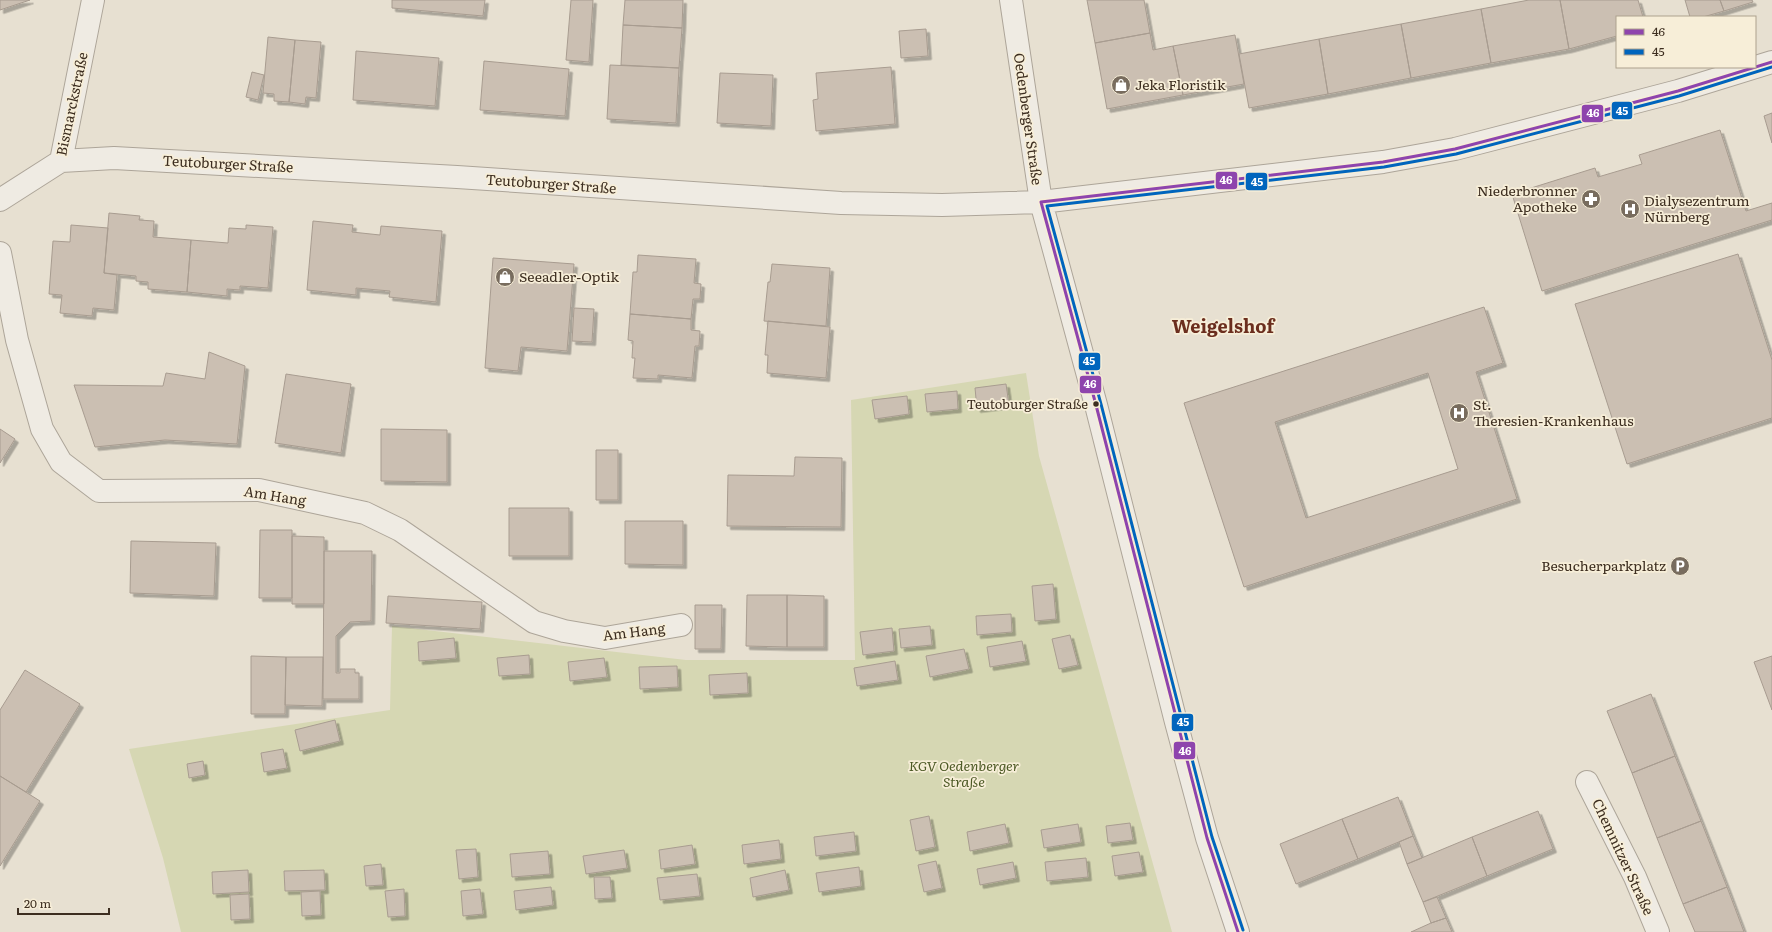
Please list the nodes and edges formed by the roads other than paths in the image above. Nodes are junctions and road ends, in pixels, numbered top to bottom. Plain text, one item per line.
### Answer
1 (93, 0) edge
2 (1011, 0) edge
3 (1772, 62) edge
4 (1756, 67) edge
5 (1753, 68) edge
6 (61, 161) junction
7 (0, 200) edge
8 (1041, 202) junction
9 (0, 252) edge
10 (681, 626) dead end
11 (1587, 782) dead end
12 (1238, 932) edge
13 (1658, 932) edge

1 - 6 street, Bismarckstraße
2 - 8 street, Oedenberger Straße
3 - 4 street, Teutoburger Straße
5 - 8 street, Teutoburger Straße
6 - 7 street, Bismarckstraße
6 - 8 street, Teutoburger Straße
8 - 12 street, Oedenberger Straße
9 - 10 street, Am Hang
11 - 13 street, Chemnitzer Straße

